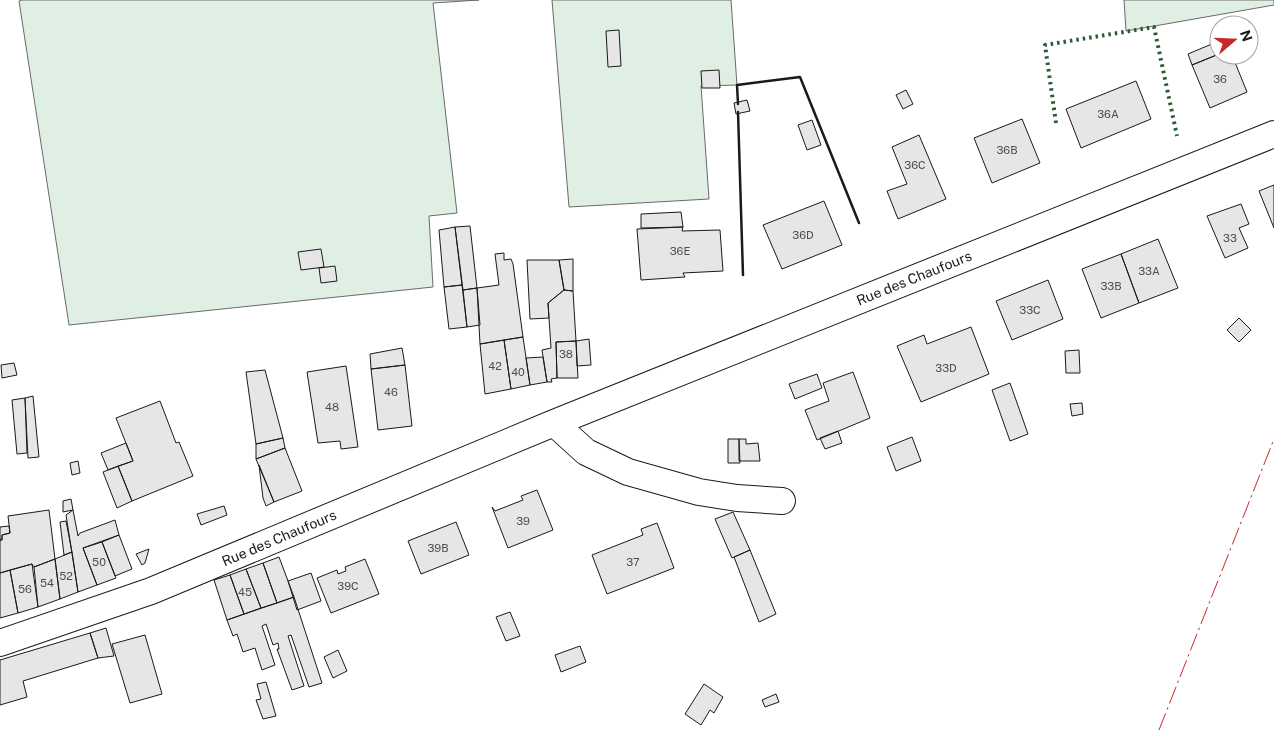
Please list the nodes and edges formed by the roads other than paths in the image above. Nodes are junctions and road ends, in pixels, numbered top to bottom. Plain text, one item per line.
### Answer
1 (1274, 134) edge
2 (554, 423) junction
3 (782, 501) dead end
4 (0, 643) edge

1 - 2 street, Rue des Chaufours
2 - 3 street
2 - 4 street, Rue des Chaufours

